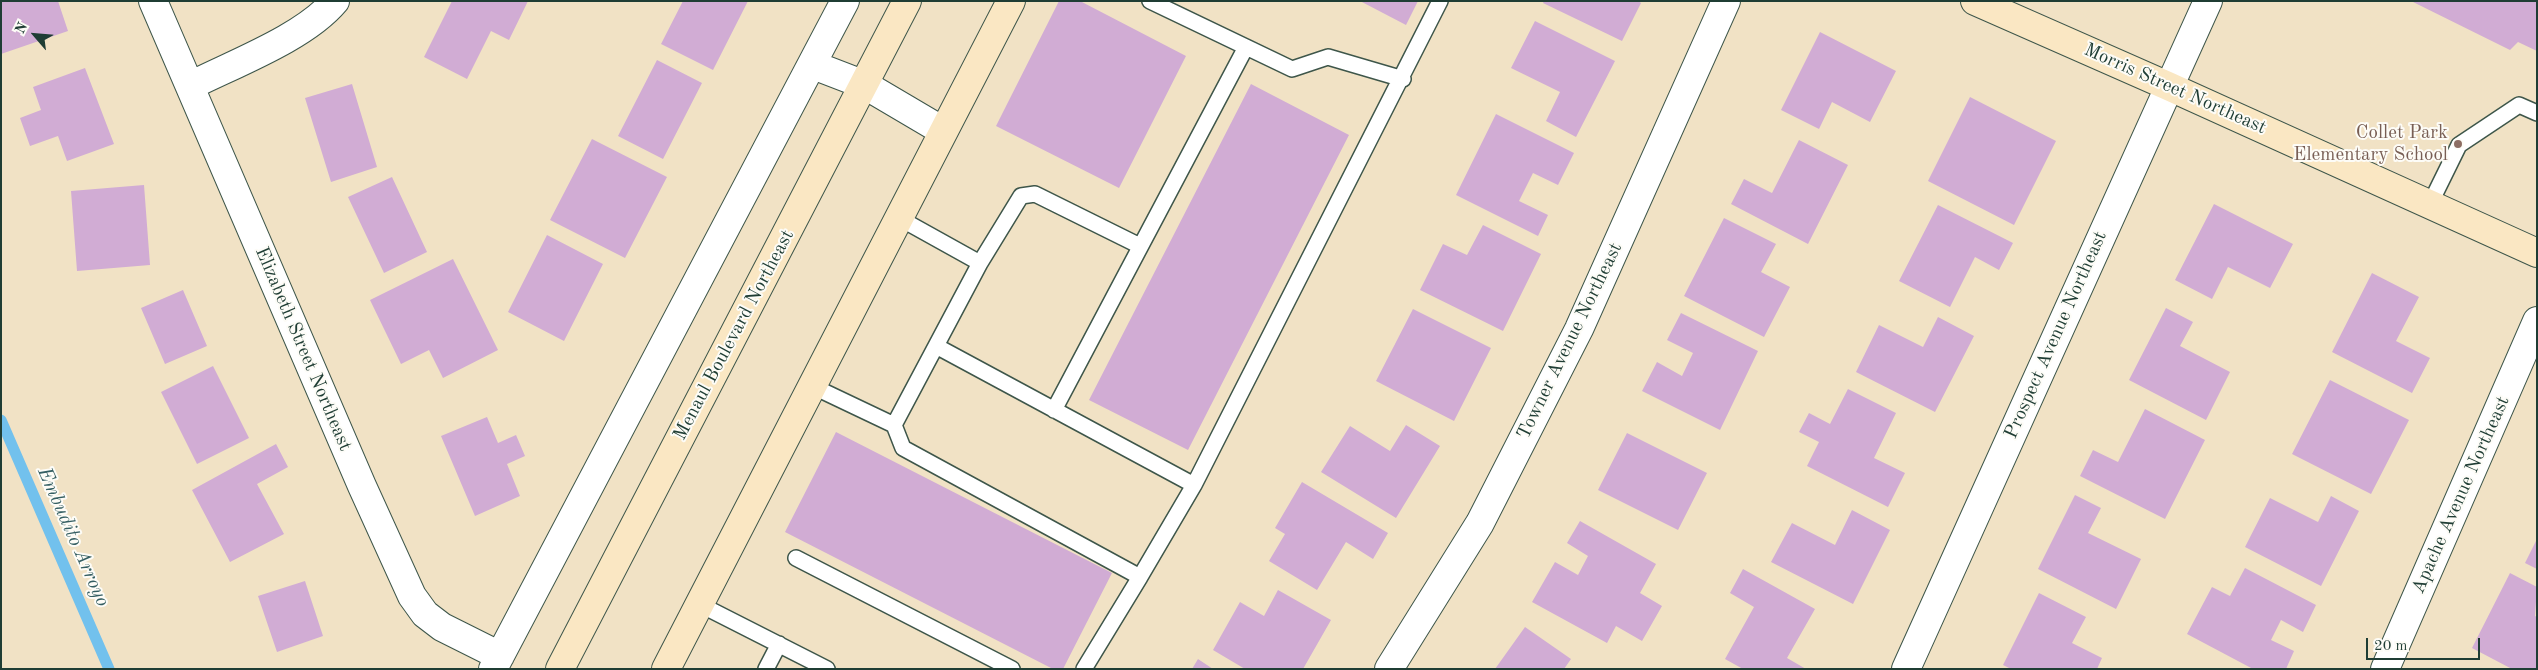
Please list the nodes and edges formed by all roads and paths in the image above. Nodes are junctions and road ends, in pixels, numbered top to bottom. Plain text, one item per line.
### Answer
1 (153, 1) edge
2 (335, 1) edge
3 (845, 1) edge
4 (908, 1) edge
5 (1011, 1) edge
6 (1150, 1) edge
7 (1440, 1) edge
8 (1726, 1) edge
9 (1975, 1) edge
10 (2208, 1) edge
11 (1246, 47) junction
12 (813, 64) junction
13 (1402, 79) junction
14 (865, 85) junction
15 (190, 86) junction
16 (2168, 86) junction
17 (2537, 113) edge
18 (943, 130) junction
19 (2430, 204) junction
20 (899, 218) junction
21 (1140, 246) junction
22 (2537, 253) edge
23 (980, 263) junction
24 (2537, 321) edge
25 (936, 346) junction
26 (812, 386) junction
27 (1054, 410) junction
28 (894, 425) junction
29 (1194, 486) junction
30 (796, 558) dead end
31 (1140, 577) junction
32 (699, 604) junction
33 (779, 644) junction
34 (497, 662) edge
35 (560, 669) edge
36 (666, 669) edge
37 (766, 669) edge
38 (827, 669) edge
39 (1012, 669) edge
40 (1084, 669) edge
41 (1389, 669) edge
42 (1906, 669) edge
43 (2385, 669) edge

1 - 15 street, Elizabeth Street Northeast
2 - 15 street
3 - 12 street
4 - 14 main road, Menaul Boulevard Northeast
5 - 18 main road
6 - 11 lane
7 - 13 lane
8 - 41 street, Towner Avenue Northeast
9 - 16 main road, Morris Street Northeast
10 - 16 street, Prospect Avenue Northeast
11 - 13 lane
11 - 21 lane
12 - 14 street
12 - 34 street
13 - 29 lane
14 - 18 street
14 - 35 main road, Menaul Boulevard Northeast
15 - 34 street, Elizabeth Street Northeast
16 - 19 main road, Morris Street Northeast
16 - 42 street, Prospect Avenue Northeast
17 - 19 lane
18 - 20 main road
19 - 22 main road, Morris Street Northeast
20 - 23 lane
20 - 26 main road
21 - 23 lane
21 - 27 lane
23 - 25 lane
24 - 43 street, Apache Avenue Northeast
25 - 27 lane
25 - 28 lane
26 - 28 lane
26 - 32 main road
27 - 29 lane
28 - 31 lane
29 - 31 lane
30 - 39 lane
31 - 40 lane
32 - 33 lane
32 - 36 main road
33 - 37 lane
33 - 38 lane

